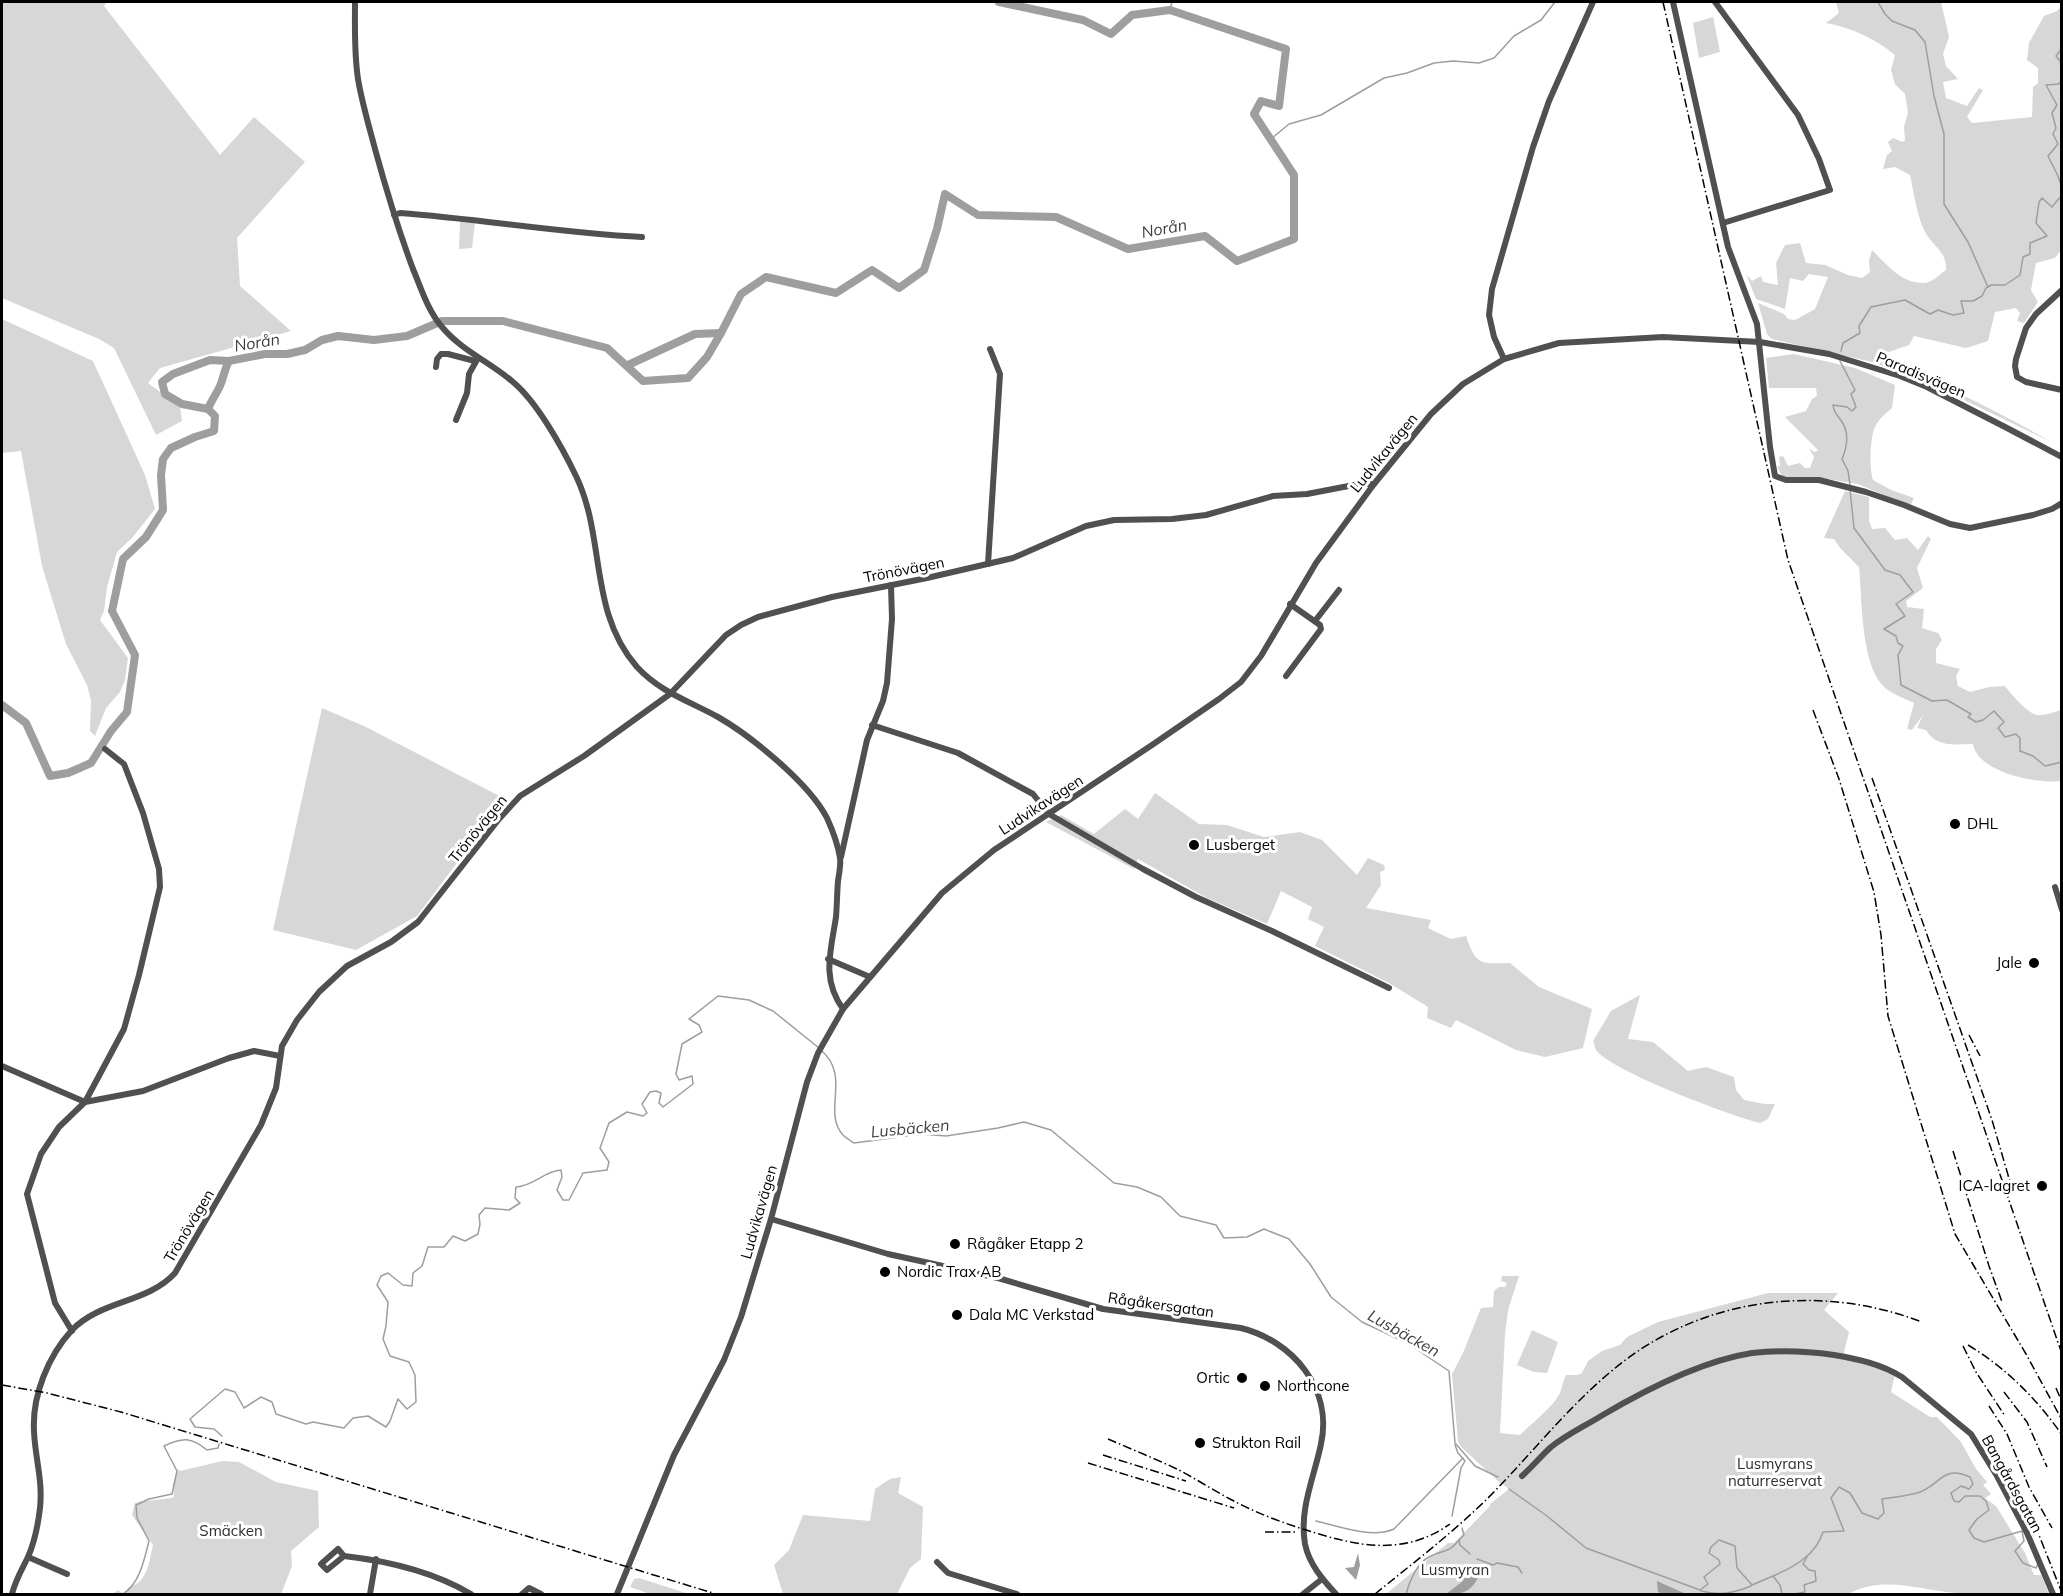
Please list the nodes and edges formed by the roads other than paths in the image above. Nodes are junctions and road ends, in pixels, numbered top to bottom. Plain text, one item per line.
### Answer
1 (355, 2) edge
2 (1593, 2) edge
3 (1673, 2) edge
4 (1715, 2) edge
5 (394, 215) junction
6 (1723, 223) junction
7 (642, 237) dead end
8 (2061, 290) edge
9 (1760, 342) junction
10 (990, 349) dead end
11 (477, 359) junction
12 (1504, 359) junction
13 (436, 368) dead end
14 (2061, 390) edge
15 (456, 420) dead end
16 (2061, 457) edge
17 (1374, 484) junction
18 (2061, 503) edge
19 (988, 564) junction
20 (891, 585) junction
21 (1339, 590) dead end
22 (1290, 604) junction
23 (1315, 621) junction
24 (1286, 676) dead end
25 (670, 694) junction
26 (872, 725) junction
27 (105, 748) dead end
28 (1049, 814) junction
29 (840, 859) junction
30 (2055, 887) dead end
31 (2061, 910) edge
32 (828, 959) junction
33 (870, 977) junction
34 (1389, 988) dead end
35 (843, 1009) junction
36 (280, 1056) junction
37 (2, 1066) edge
38 (85, 1102) junction
39 (771, 1219) junction
40 (72, 1331) junction
41 (1522, 1476) dead end
42 (344, 1556) dead end
43 (28, 1557) junction
44 (376, 1559) junction
45 (938, 1562) dead end
46 (68, 1574) dead end
47 (1322, 1579) junction
48 (12, 1594) edge
49 (370, 1594) edge
50 (471, 1594) edge
51 (522, 1594) edge
52 (541, 1594) edge
53 (617, 1594) edge
54 (1017, 1594) edge
55 (1303, 1594) edge
56 (1336, 1594) edge
57 (2053, 1594) edge

1 - 5 street
2 - 12 street
3 - 6 street
4 - 6 street
5 - 7 street
5 - 11 street
6 - 9 street
8 - 14 street
9 - 12 street, Ludvikavägen
9 - 16 street, Paradisvägen
9 - 18 street
10 - 19 street
11 - 13 street
11 - 15 street
11 - 25 street
12 - 17 street, Ludvikavägen
17 - 19 street, Trönövägen
17 - 22 street, Ludvikavägen
19 - 20 street, Trönövägen
20 - 25 street, Trönövägen
20 - 26 street
21 - 23 street
22 - 23 street
22 - 28 street, Ludvikavägen
23 - 24 street
25 - 29 street
25 - 36 street, Trönövägen
26 - 28 street
26 - 29 street
27 - 38 street
28 - 33 street, Ludvikavägen
28 - 34 street
29 - 32 street
30 - 31 street
32 - 33 street
32 - 35 street
33 - 35 street, Ludvikavägen
35 - 39 street, Ludvikavägen
36 - 38 street
36 - 40 street, Trönövägen
37 - 38 street
38 - 40 street
39 - 47 street, Rågåkersgatan
39 - 53 street, Ludvikavägen
40 - 43 street, Trönövägen
41 - 57 street, Bangårdsgatan
42 - 44 street
43 - 46 street
43 - 48 street, Trönövägen
44 - 49 street
44 - 50 street
45 - 54 street
47 - 55 street
47 - 56 street, Rågåkersgatan
51 - 52 street

